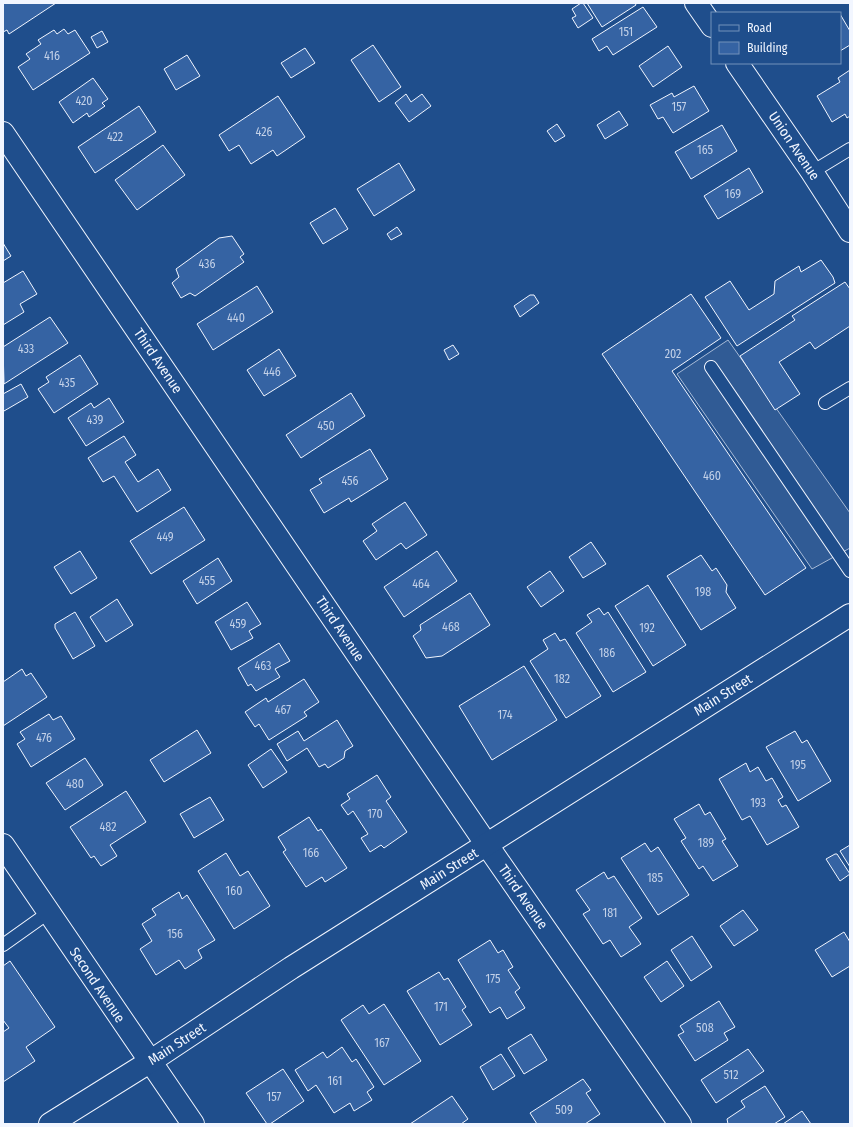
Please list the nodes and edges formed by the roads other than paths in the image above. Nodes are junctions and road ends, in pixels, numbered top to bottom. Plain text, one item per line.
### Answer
1 (696, 3) edge
2 (711, 25) edge
3 (738, 64) edge
4 (3, 133) edge
5 (850, 149) edge
6 (812, 172) junction
7 (850, 231) edge
8 (711, 367) dead end
9 (850, 388) edge
10 (825, 403) dead end
11 (850, 571) edge
12 (850, 615) edge
13 (3, 845) edge
14 (487, 845) junction
15 (48, 913) junction
16 (3, 944) edge
17 (151, 1062) junction
18 (50, 1124) edge
19 (193, 1124) edge
20 (680, 1124) edge

1 - 2 street
3 - 6 street, Union Avenue
4 - 14 street, Third Avenue
5 - 6 lane
6 - 7 street, Union Avenue
8 - 11 lane
9 - 10 lane
12 - 14 street, Main Street
13 - 15 street, Second Avenue
14 - 17 street, Main Street
14 - 20 street, Third Avenue
15 - 16 lane
15 - 17 street, Second Avenue
17 - 18 street, Main Street
17 - 19 street, Second Avenue

